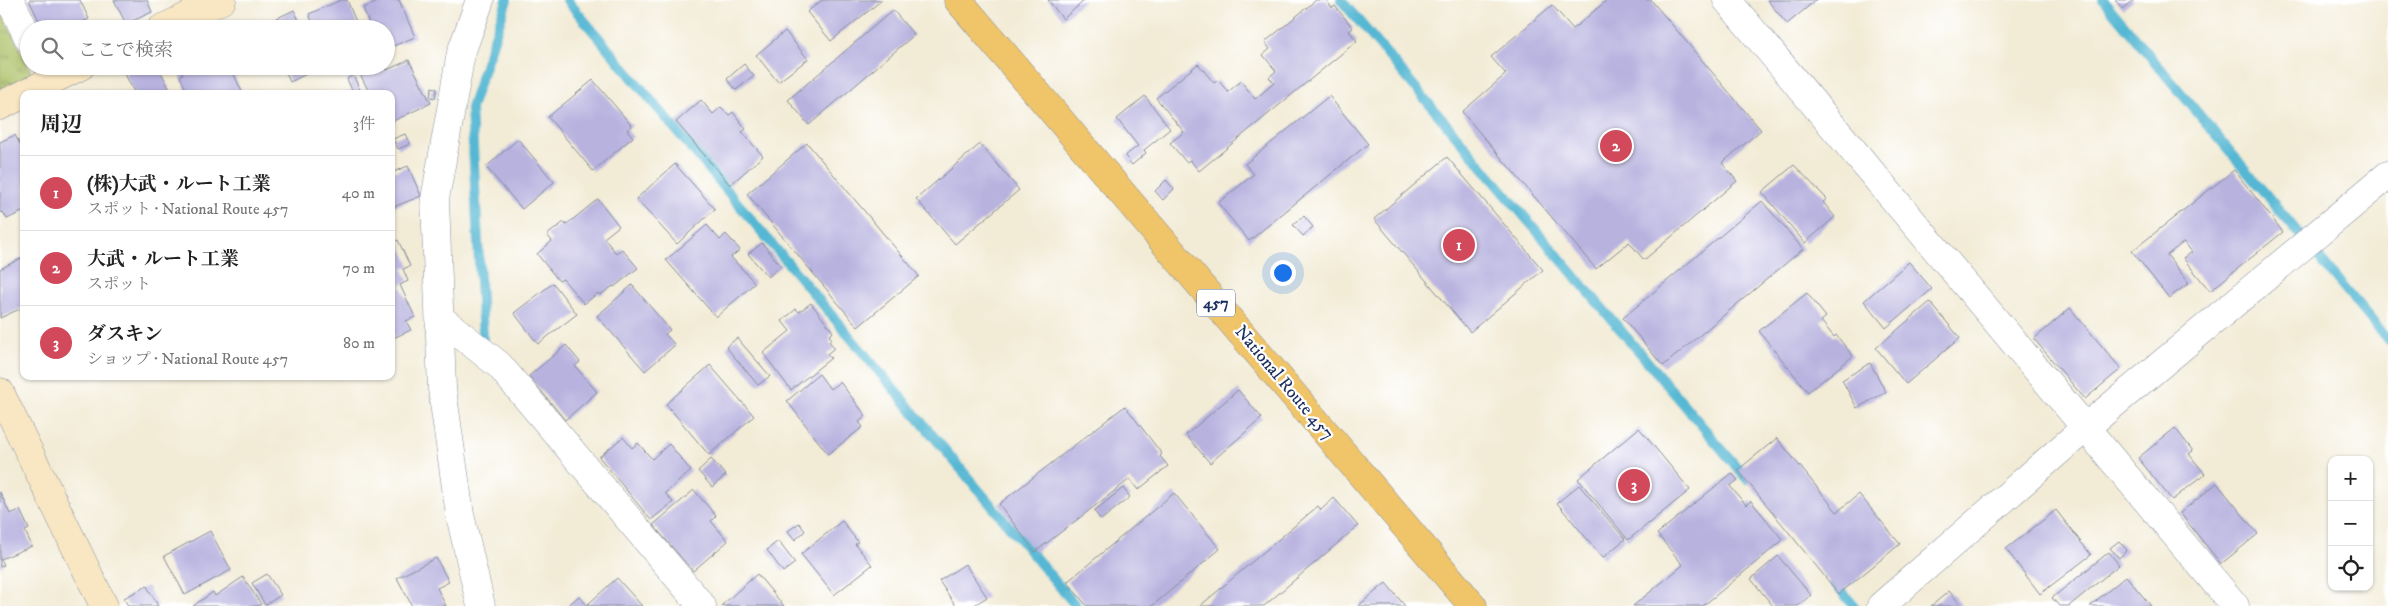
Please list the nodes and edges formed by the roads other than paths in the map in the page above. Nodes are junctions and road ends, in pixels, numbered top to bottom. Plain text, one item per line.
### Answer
1 (10, 0) edge
2 (222, 0) edge
3 (480, 0) edge
4 (958, 0) edge
5 (1727, 0) edge
6 (180, 20) edge
7 (20, 21) edge
8 (45, 75) edge
9 (28, 90) edge
10 (20, 96) edge
11 (0, 106) edge
12 (2388, 175) edge
13 (440, 318) junction
14 (0, 392) edge
15 (2085, 428) junction
16 (104, 606) edge
17 (481, 606) edge
18 (702, 606) edge
19 (1473, 606) edge
20 (1881, 606) edge
21 (2235, 606) edge

1 - 7 street
2 - 6 street
3 - 13 street
4 - 19 highway, National Route 457 / 457
5 - 15 street
8 - 9 street
10 - 11 street
12 - 15 street
13 - 17 street
13 - 18 street
14 - 16 street
15 - 20 street
15 - 21 street

